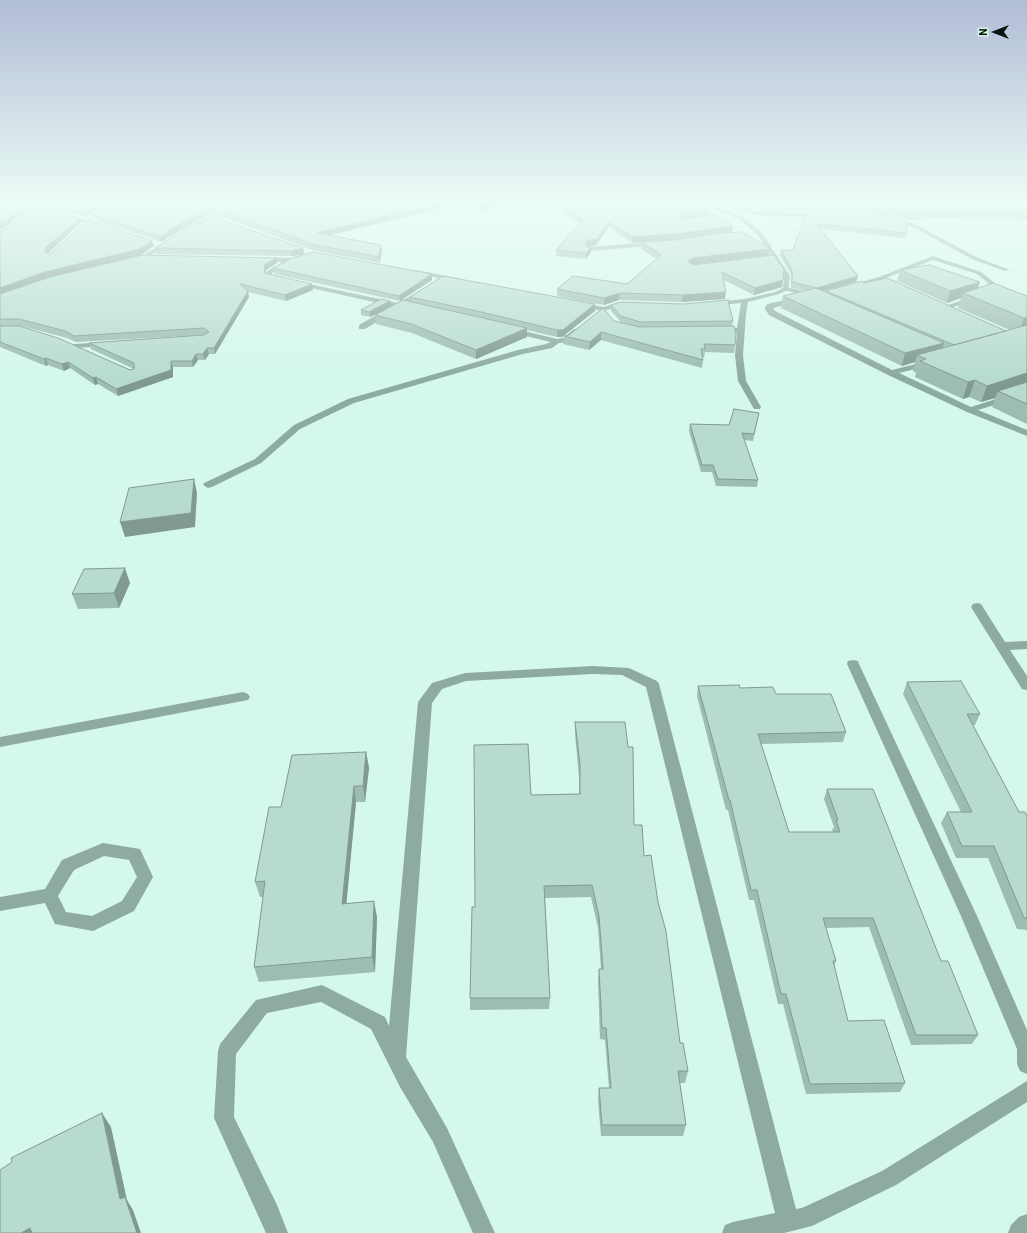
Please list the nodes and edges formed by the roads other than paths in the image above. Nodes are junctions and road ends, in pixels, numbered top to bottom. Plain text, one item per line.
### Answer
1 (128, 261) edge
2 (291, 261) edge
3 (775, 261) edge
4 (926, 261) edge
5 (941, 261) edge
6 (981, 261) edge
7 (122, 262) edge
8 (1007, 270) dead end
9 (411, 272) edge
10 (444, 277) junction
11 (881, 278) junction
12 (466, 282) edge
13 (894, 283) edge
14 (786, 289) junction
15 (841, 289) edge
16 (980, 297) edge
17 (745, 301) junction
18 (571, 302) edge
19 (1027, 303) edge
20 (634, 305) edge
21 (704, 305) edge
22 (400, 306) junction
23 (415, 309) edge
24 (961, 313) edge
25 (582, 326) edge
26 (362, 327) dead end
27 (505, 328) edge
28 (741, 330) junction
29 (712, 331) edge
30 (557, 341) junction
31 (113, 344) edge
32 (89, 353) edge
33 (939, 360) edge
34 (891, 373) junction
35 (1027, 392) edge
36 (757, 408) dead end
37 (970, 410) junction
38 (1027, 433) edge
39 (208, 485) dead end
40 (976, 607) dead end
41 (1027, 645) edge
42 (1001, 646) junction
43 (853, 664) dead end
44 (1027, 686) edge
45 (243, 697) dead end
46 (0, 742) edge
47 (50, 895) junction
48 (0, 904) edge
49 (396, 1059) junction
50 (1027, 1064) edge
51 (1027, 1091) edge
52 (788, 1221) junction
53 (1027, 1225) edge
54 (277, 1233) edge
55 (484, 1233) edge
56 (733, 1233) edge
57 (1019, 1233) edge

1 - 7 street
2 - 22 street
3 - 14 street
4 - 11 street
5 - 19 street
6 - 8 street
9 - 10 street
10 - 12 street
10 - 22 street
11 - 13 street
11 - 15 street
14 - 17 street
14 - 34 street
16 - 24 street
17 - 21 street
17 - 28 street
18 - 20 street
22 - 23 street
22 - 26 street
25 - 30 street
27 - 30 street
28 - 29 street
28 - 36 street
30 - 39 street
31 - 32 street
33 - 34 street
34 - 37 street
35 - 37 street
37 - 38 street
40 - 42 street
41 - 42 street
42 - 44 street
43 - 50 street
45 - 46 street
47 - 47 street
47 - 48 street
49 - 52 street
49 - 54 street
49 - 55 street
51 - 52 street
52 - 56 street
53 - 57 street

